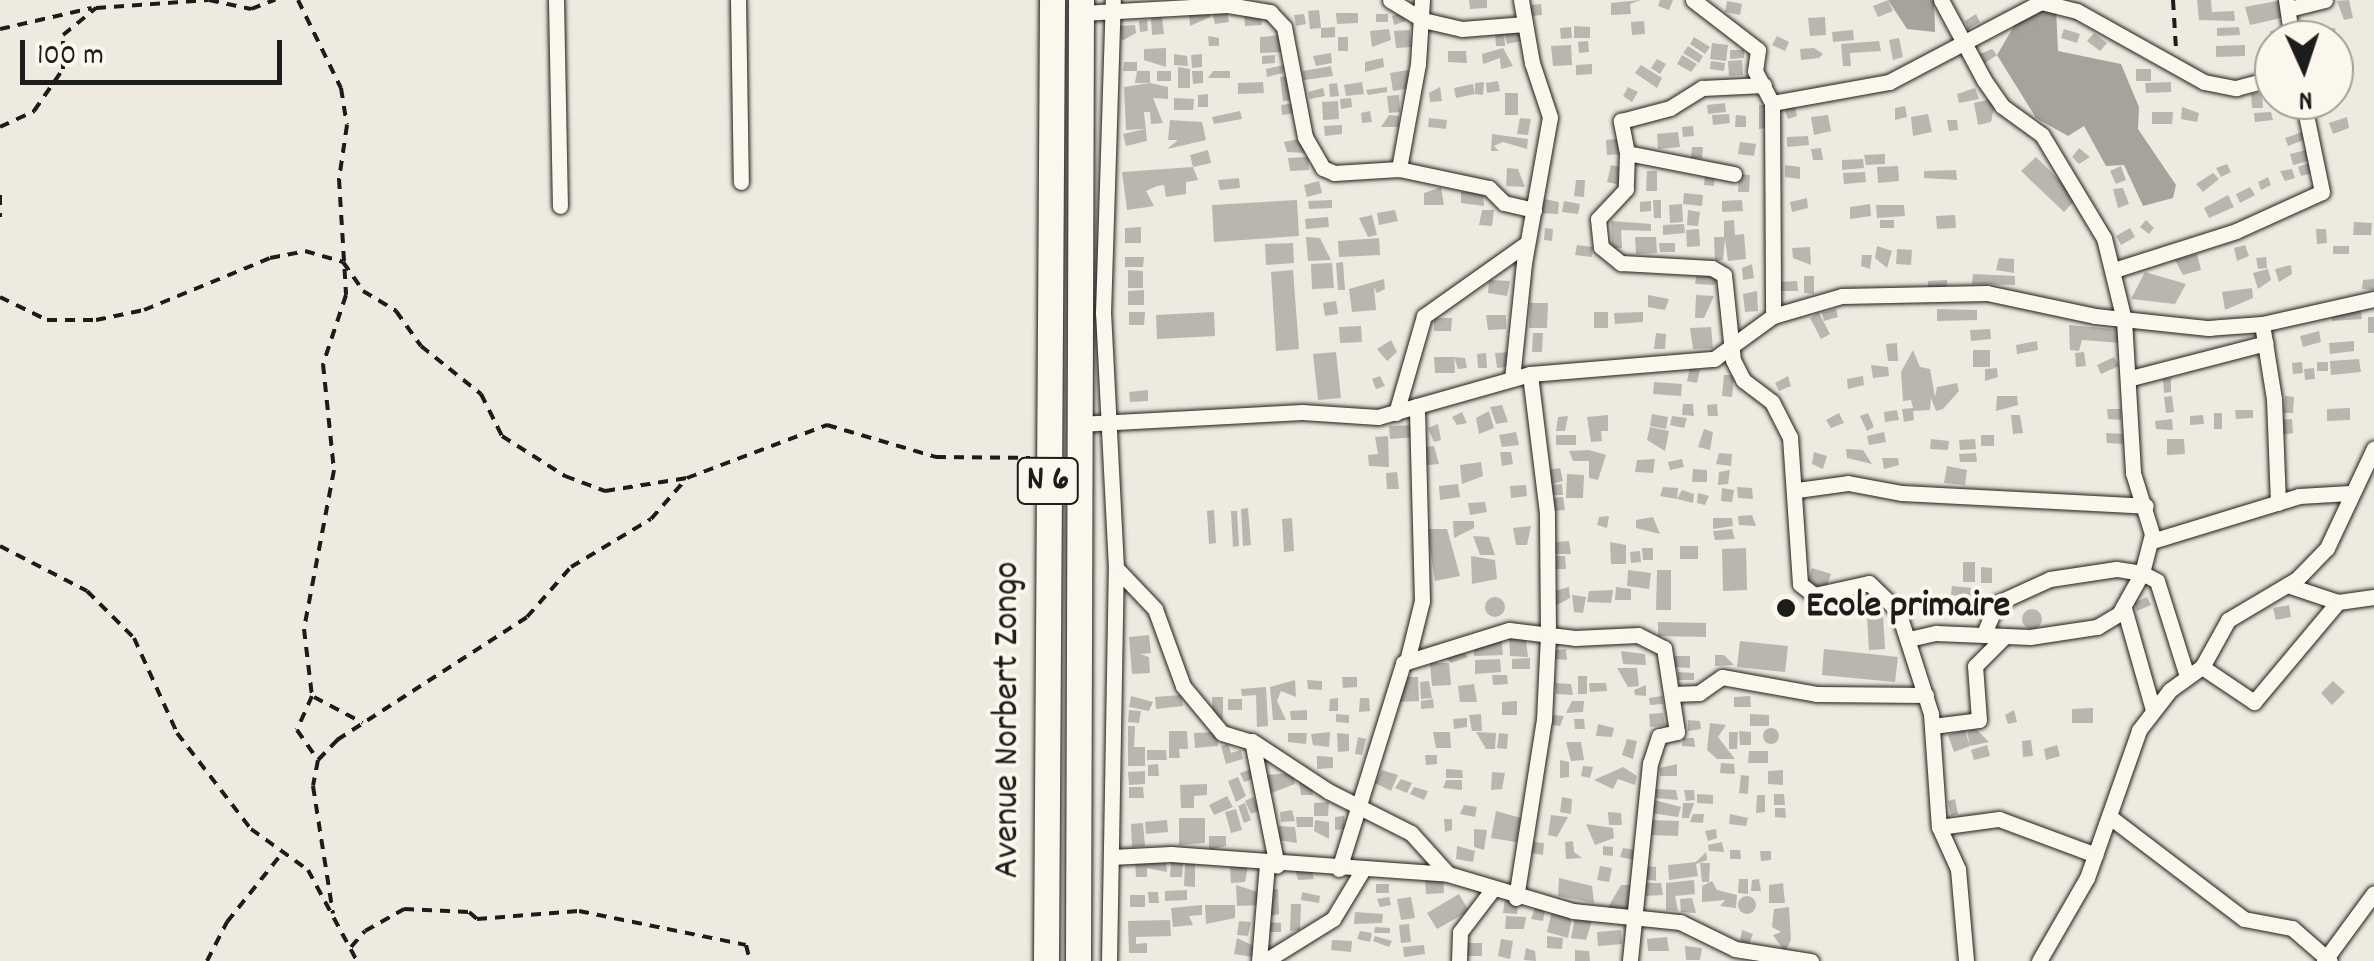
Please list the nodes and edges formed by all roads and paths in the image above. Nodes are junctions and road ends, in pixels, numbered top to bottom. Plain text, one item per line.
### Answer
1 (275, 0) edge
2 (298, 0) edge
3 (556, 0) edge
4 (738, 0) edge
5 (1052, 0) edge
6 (1390, 0) edge
7 (1422, 0) edge
8 (1521, 0) edge
9 (1694, 0) edge
10 (1941, 0) edge
11 (2172, 0) edge
12 (2325, 0) edge
13 (2055, 1) edge
14 (2288, 4) edge
15 (1081, 6) edge
16 (1113, 6) edge
17 (96, 8) junction
18 (1423, 20) junction
19 (1525, 24) junction
20 (0, 29) edge
21 (1964, 45) junction
22 (2177, 68) junction
23 (2254, 82) edge
24 (1764, 85) junction
25 (1772, 103) junction
26 (2307, 120) edge
27 (0, 127) edge
28 (1627, 153) junction
29 (1399, 169) junction
30 (1734, 174) dead end
31 (742, 182) dead end
32 (0, 196) edge
33 (560, 206) dead end
34 (1534, 210) junction
35 (0, 217) edge
36 (1527, 243) junction
37 (342, 262) junction
38 (2114, 270) junction
39 (0, 297) edge
40 (2374, 299) edge
41 (1772, 316) junction
42 (2124, 320) junction
43 (2262, 324) junction
44 (2266, 343) junction
45 (1732, 350) junction
46 (1530, 374) junction
47 (1512, 378) junction
48 (2132, 378) junction
49 (1417, 406) junction
50 (1396, 413) junction
51 (1111, 421) junction
52 (1079, 424) junction
53 (2374, 448) edge
54 (1048, 458) junction
55 (687, 478) junction
56 (1798, 490) junction
57 (2350, 493) junction
58 (2278, 503) junction
59 (2146, 506) junction
60 (2152, 541) junction
61 (0, 546) edge
62 (1116, 568) junction
63 (2142, 573) junction
64 (2287, 585) junction
65 (2374, 597) edge
66 (2338, 602) junction
67 (2124, 608) junction
68 (1984, 633) junction
69 (1548, 634) junction
70 (1909, 638) junction
71 (2004, 638) junction
72 (1408, 661) junction
73 (2194, 672) junction
74 (1673, 694) junction
75 (1926, 695) junction
76 (312, 696) junction
77 (2154, 710) junction
78 (363, 723) junction
79 (1933, 726) junction
80 (1252, 741) junction
81 (318, 760) junction
82 (1361, 805) junction
83 (2110, 818) junction
84 (1940, 827) junction
85 (282, 852) junction
86 (2096, 855) junction
87 (1112, 857) junction
88 (1272, 865) junction
89 (1339, 869) junction
90 (1362, 871) junction
91 (1448, 874) junction
92 (1492, 890) junction
93 (2374, 893) edge
94 (1516, 898) junction
95 (333, 912) junction
96 (1631, 918) junction
97 (351, 947) junction
98 (2326, 960) edge
99 (207, 961) edge
100 (357, 961) edge
101 (750, 961) edge
102 (1046, 961) edge
103 (1078, 961) edge
104 (1110, 961) edge
105 (1262, 961) edge
106 (1459, 961) edge
107 (1630, 961) edge
108 (1811, 961) edge
109 (1966, 961) edge
110 (2038, 961) edge

1 - 17 path
2 - 37 path
3 - 33 street
4 - 31 street
5 - 54 main road, Avenue Norbert Zongo / N 6
6 - 18 street
7 - 18 street
8 - 19 street
9 - 24 street
10 - 21 street
11 - 22 path
12 - 14 street
13 - 21 street
13 - 22 street
15 - 16 street
15 - 52 main road, Avenue Norbert Zongo / N 6
16 - 29 street
16 - 51 street
17 - 20 path
17 - 27 path
18 - 19 street
18 - 29 street
19 - 34 street
21 - 25 street
21 - 38 street
22 - 23 street
24 - 25 street
24 - 28 street
25 - 41 street
26 - 38 street
28 - 30 street
28 - 45 street
29 - 34 street
32 - 35 path
34 - 36 street
36 - 47 street
36 - 50 street
37 - 39 path
37 - 55 path
37 - 76 path
38 - 42 street
40 - 43 street
41 - 42 street
41 - 45 street
42 - 43 street
42 - 48 street
43 - 44 street
44 - 48 street
44 - 58 street
45 - 46 street
45 - 56 street
46 - 47 street
46 - 69 street
47 - 49 street
48 - 59 street
49 - 50 street
49 - 72 street
50 - 51 street
51 - 52 street
51 - 62 street
52 - 103 main road, Avenue Norbert Zongo / N 6
53 - 57 street
54 - 55 path
54 - 102 main road, Avenue Norbert Zongo / N 6
55 - 78 path
56 - 59 street
56 - 70 street
57 - 58 street
57 - 64 street
58 - 60 street
59 - 60 street
60 - 63 street
61 - 85 path
62 - 80 street
62 - 87 street
63 - 67 street
63 - 68 street
63 - 73 street
64 - 66 street
64 - 73 street
65 - 66 street
66 - 73 street
67 - 71 street
67 - 77 street
68 - 70 street
68 - 71 street
69 - 72 street
69 - 74 street
69 - 94 street
70 - 75 street
71 - 79 street
72 - 82 street
73 - 77 street
74 - 75 street
74 - 96 street
75 - 79 street
76 - 78 path
76 - 81 path
77 - 83 street
78 - 81 path
79 - 84 street
80 - 82 street
80 - 88 street
81 - 95 path
82 - 89 street
82 - 91 street
83 - 86 street
83 - 98 street
84 - 86 street
84 - 109 street
85 - 95 path
85 - 99 path
86 - 110 street
87 - 88 street
87 - 104 street
88 - 89 street
88 - 105 street
89 - 90 street
90 - 91 street
90 - 105 street
91 - 92 street
92 - 94 street
92 - 106 street
93 - 98 street
94 - 96 street
95 - 97 path
96 - 107 street
96 - 108 street
97 - 100 path
97 - 101 path

